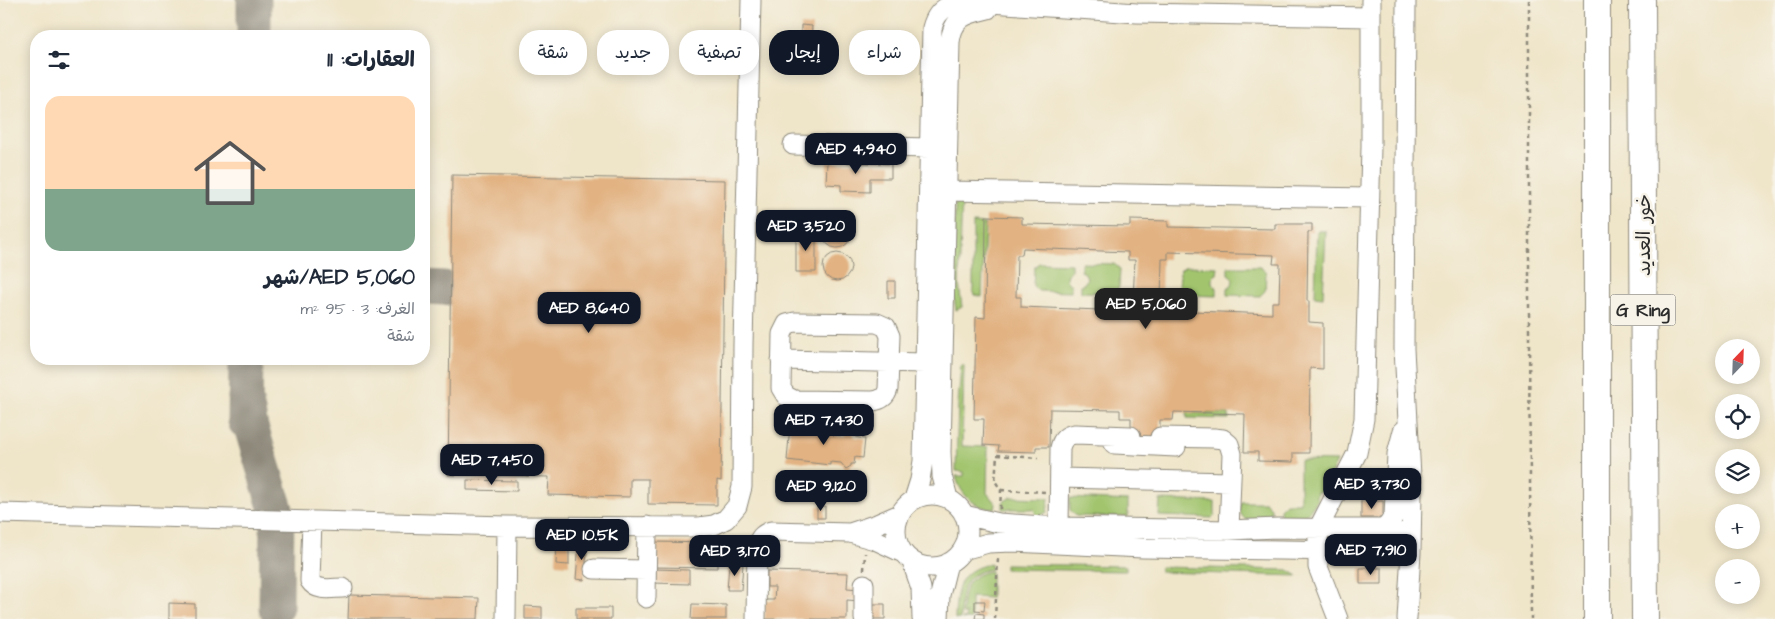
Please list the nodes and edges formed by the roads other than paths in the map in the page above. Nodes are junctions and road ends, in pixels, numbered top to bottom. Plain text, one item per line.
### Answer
1 (751, 0) edge
2 (1406, 0) edge
3 (1597, 0) edge
4 (1642, 0) edge
5 (998, 5) junction
6 (1137, 6) edge
7 (1371, 8) edge
8 (793, 145) dead end
9 (930, 148) junction
10 (947, 191) junction
11 (1369, 198) junction
12 (781, 360) junction
13 (889, 362) junction
14 (925, 364) junction
15 (1407, 420) junction
16 (1103, 435) junction
17 (1131, 436) dead end
18 (1160, 437) dead end
19 (1191, 438) junction
20 (1230, 482) junction
21 (1060, 485) junction
22 (948, 498) junction
23 (914, 499) junction
24 (0, 513) edge
25 (900, 514) junction
26 (964, 515) junction
27 (312, 520) junction
28 (507, 526) junction
29 (647, 526) junction
30 (1059, 527) junction
31 (1144, 528) junction
32 (1318, 529) junction
33 (1383, 529) junction
34 (1229, 530) junction
35 (1411, 531) junction
36 (858, 535) junction
37 (1144, 548) junction
38 (963, 550) junction
39 (1317, 552) junction
40 (1411, 552) junction
41 (908, 557) junction
42 (948, 563) junction
43 (594, 569) dead end
44 (646, 570) junction
45 (864, 584) road end
46 (343, 588) dead end
47 (646, 598) dead end
48 (506, 619) edge
49 (756, 619) edge
50 (864, 619) edge
51 (922, 619) edge
52 (939, 619) edge
53 (1338, 619) edge
54 (1406, 619) edge
55 (1597, 619) edge
56 (1645, 619) edge

1 - 29 street
2 - 15 street
3 - 55 highway, G Ring
4 - 56 highway, خور العديد / G Ring
5 - 6 street
5 - 9 street
5 - 10 street
6 - 7 street
7 - 11 street
8 - 9 street
9 - 14 street
10 - 11 street
10 - 22 street
11 - 32 street
12 - 13 street
12 - 13 street
12 - 13 street
13 - 14 street
14 - 23 street
15 - 33 street
15 - 35 street
16 - 17 street
16 - 19 street
16 - 21 street
18 - 19 street
19 - 20 street
20 - 21 street
20 - 34 street
21 - 30 street
22 - 23 street
22 - 26 street
23 - 25 street
24 - 27 street
25 - 36 street
25 - 41 street
26 - 30 street
26 - 38 street
27 - 28 street
27 - 46 street
28 - 29 street
28 - 48 street
29 - 44 street
30 - 31 street
31 - 34 street
31 - 37 street
32 - 33 street
32 - 34 street
32 - 39 street
33 - 35 street
35 - 40 street
36 - 41 street
36 - 49 street
37 - 38 street
37 - 39 street
38 - 42 street
39 - 40 street
39 - 53 street
40 - 54 street
41 - 42 street
41 - 51 street
42 - 52 street
43 - 44 street
44 - 47 street
45 - 50 street

